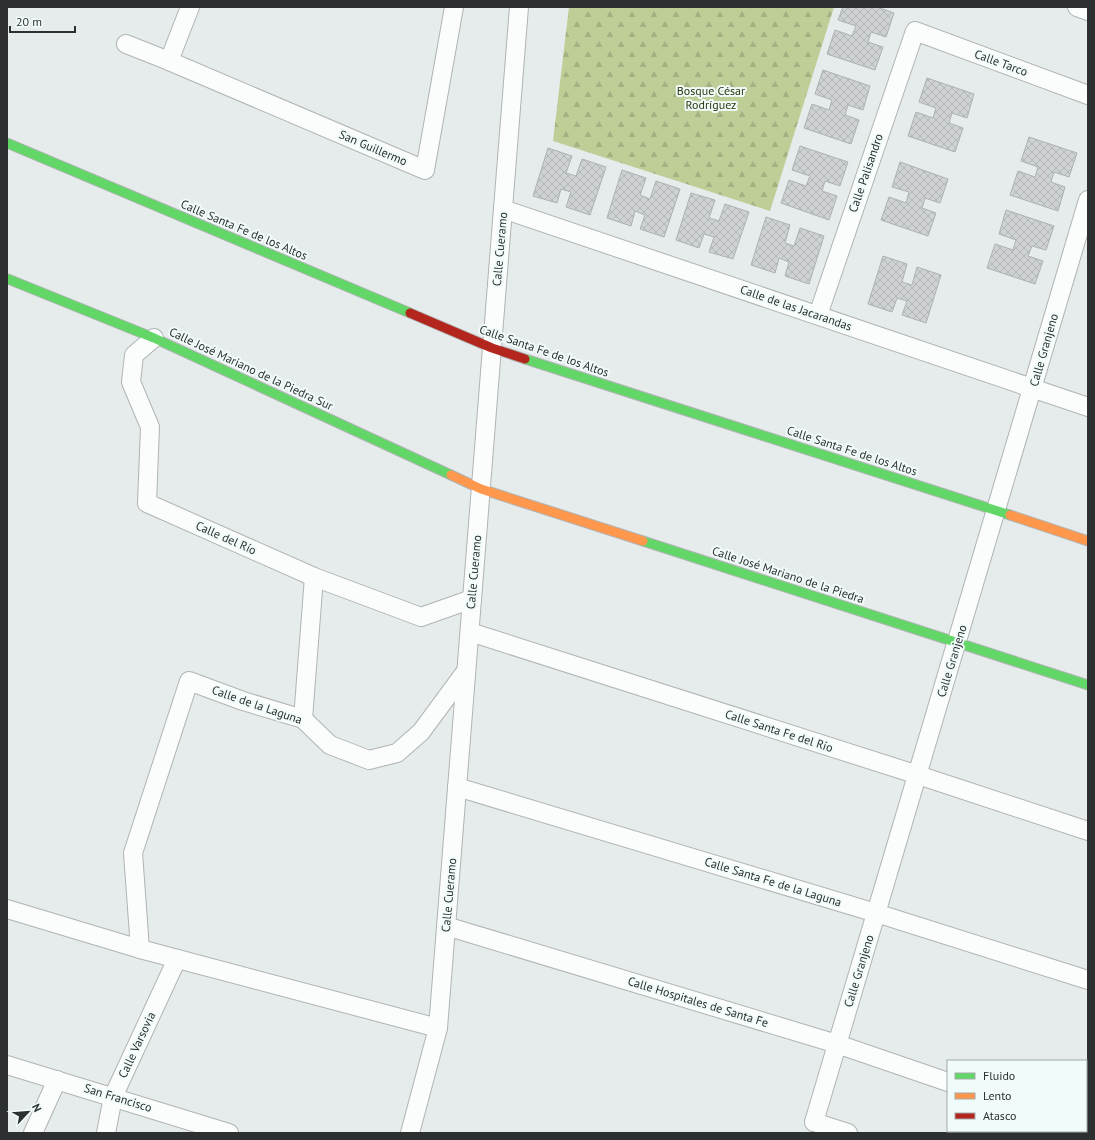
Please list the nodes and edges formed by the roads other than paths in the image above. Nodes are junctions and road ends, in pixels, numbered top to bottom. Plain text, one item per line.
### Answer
1 (190, 7) edge
2 (454, 7) edge
3 (519, 7) edge
4 (1077, 7) edge
5 (1088, 11) edge
6 (915, 31) joint
7 (126, 44) dead end
8 (169, 61) junction
9 (1088, 95) edge
10 (7, 143) edge
11 (1088, 200) edge
12 (503, 209) junction
13 (8, 279) edge
14 (818, 316) junction
15 (154, 338) junction
16 (492, 348) junction
17 (1032, 388) junction
18 (1088, 407) edge
19 (481, 489) junction
20 (996, 510) junction
21 (1088, 541) edge
22 (314, 577) junction
23 (472, 599) junction
24 (470, 632) junction
25 (958, 642) junction
26 (467, 670) junction
27 (1088, 685) edge
28 (303, 719) junction
29 (918, 775) junction
30 (457, 787) junction
31 (1088, 831) edge
32 (7, 909) edge
33 (876, 913) junction
34 (446, 926) junction
35 (140, 949) junction
36 (177, 959) junction
37 (1088, 980) edge
38 (438, 1028) junction
39 (837, 1044) junction
40 (7, 1065) edge
41 (57, 1080) junction
42 (947, 1082) edge
43 (113, 1097) junction
44 (817, 1127) edge
45 (33, 1133) edge
46 (106, 1133) edge
47 (229, 1133) edge
48 (410, 1133) edge
49 (848, 1133) edge

1 - 8 street
2 - 8 street, San Guillermo
3 - 12 street, Calle Cueramo
4 - 5 street
6 - 9 street, Calle Tarco
6 - 14 street, Calle Palisandro
7 - 8 street, San Guillermo
10 - 16 street, Calle Santa Fe de los Altos
11 - 17 street, Calle Granjeno
12 - 14 street, Calle de las Jacarandas
12 - 16 street, Calle Cueramo
13 - 15 street, Calle José Mariano de la Piedra Sur
14 - 17 street, Calle de las Jacarandas
15 - 19 street, Calle José Mariano de la Piedra Sur
15 - 22 street, Calle del Río
16 - 19 street, Calle Cueramo
16 - 20 street, Calle Santa Fe de los Altos
17 - 18 street, Calle de las Jacarandas
17 - 20 street, Calle Granjeno
19 - 23 street, Calle Cueramo
19 - 25 street, Calle José Mariano de la Piedra
20 - 21 street, Calle Santa Fe de los Altos
20 - 25 street, Calle Granjeno
22 - 23 street, Calle del Río
22 - 28 street
23 - 24 street, Calle Cueramo
24 - 26 street, Calle Cueramo
24 - 29 street, Calle Santa Fe del Río
25 - 27 street, Calle José Mariano de la Piedra
25 - 29 street, Calle Granjeno
26 - 28 street, Calle de la Laguna
26 - 30 street, Calle Cueramo
28 - 35 street, Calle de la Laguna
29 - 31 street, Calle Santa Fe del Río
29 - 33 street, Calle Granjeno
30 - 33 street, Calle Santa Fe de la Laguna
30 - 34 street, Calle Cueramo
32 - 35 street
33 - 37 street, Calle Santa Fe de la Laguna
33 - 39 street, Calle Granjeno
34 - 38 street, Calle Cueramo
34 - 39 street, Calle Hospitales de Santa Fe
35 - 36 street
36 - 38 street
36 - 43 street, Calle Varsovia
38 - 48 street, Calle Cueramo
39 - 42 street, Calle Hospitales de Santa Fe
39 - 44 street, Calle Granjeno
40 - 41 street, San Francisco
41 - 43 street, San Francisco
41 - 45 street
43 - 46 street, Calle Varsovia
43 - 47 street, San Francisco
44 - 49 street

